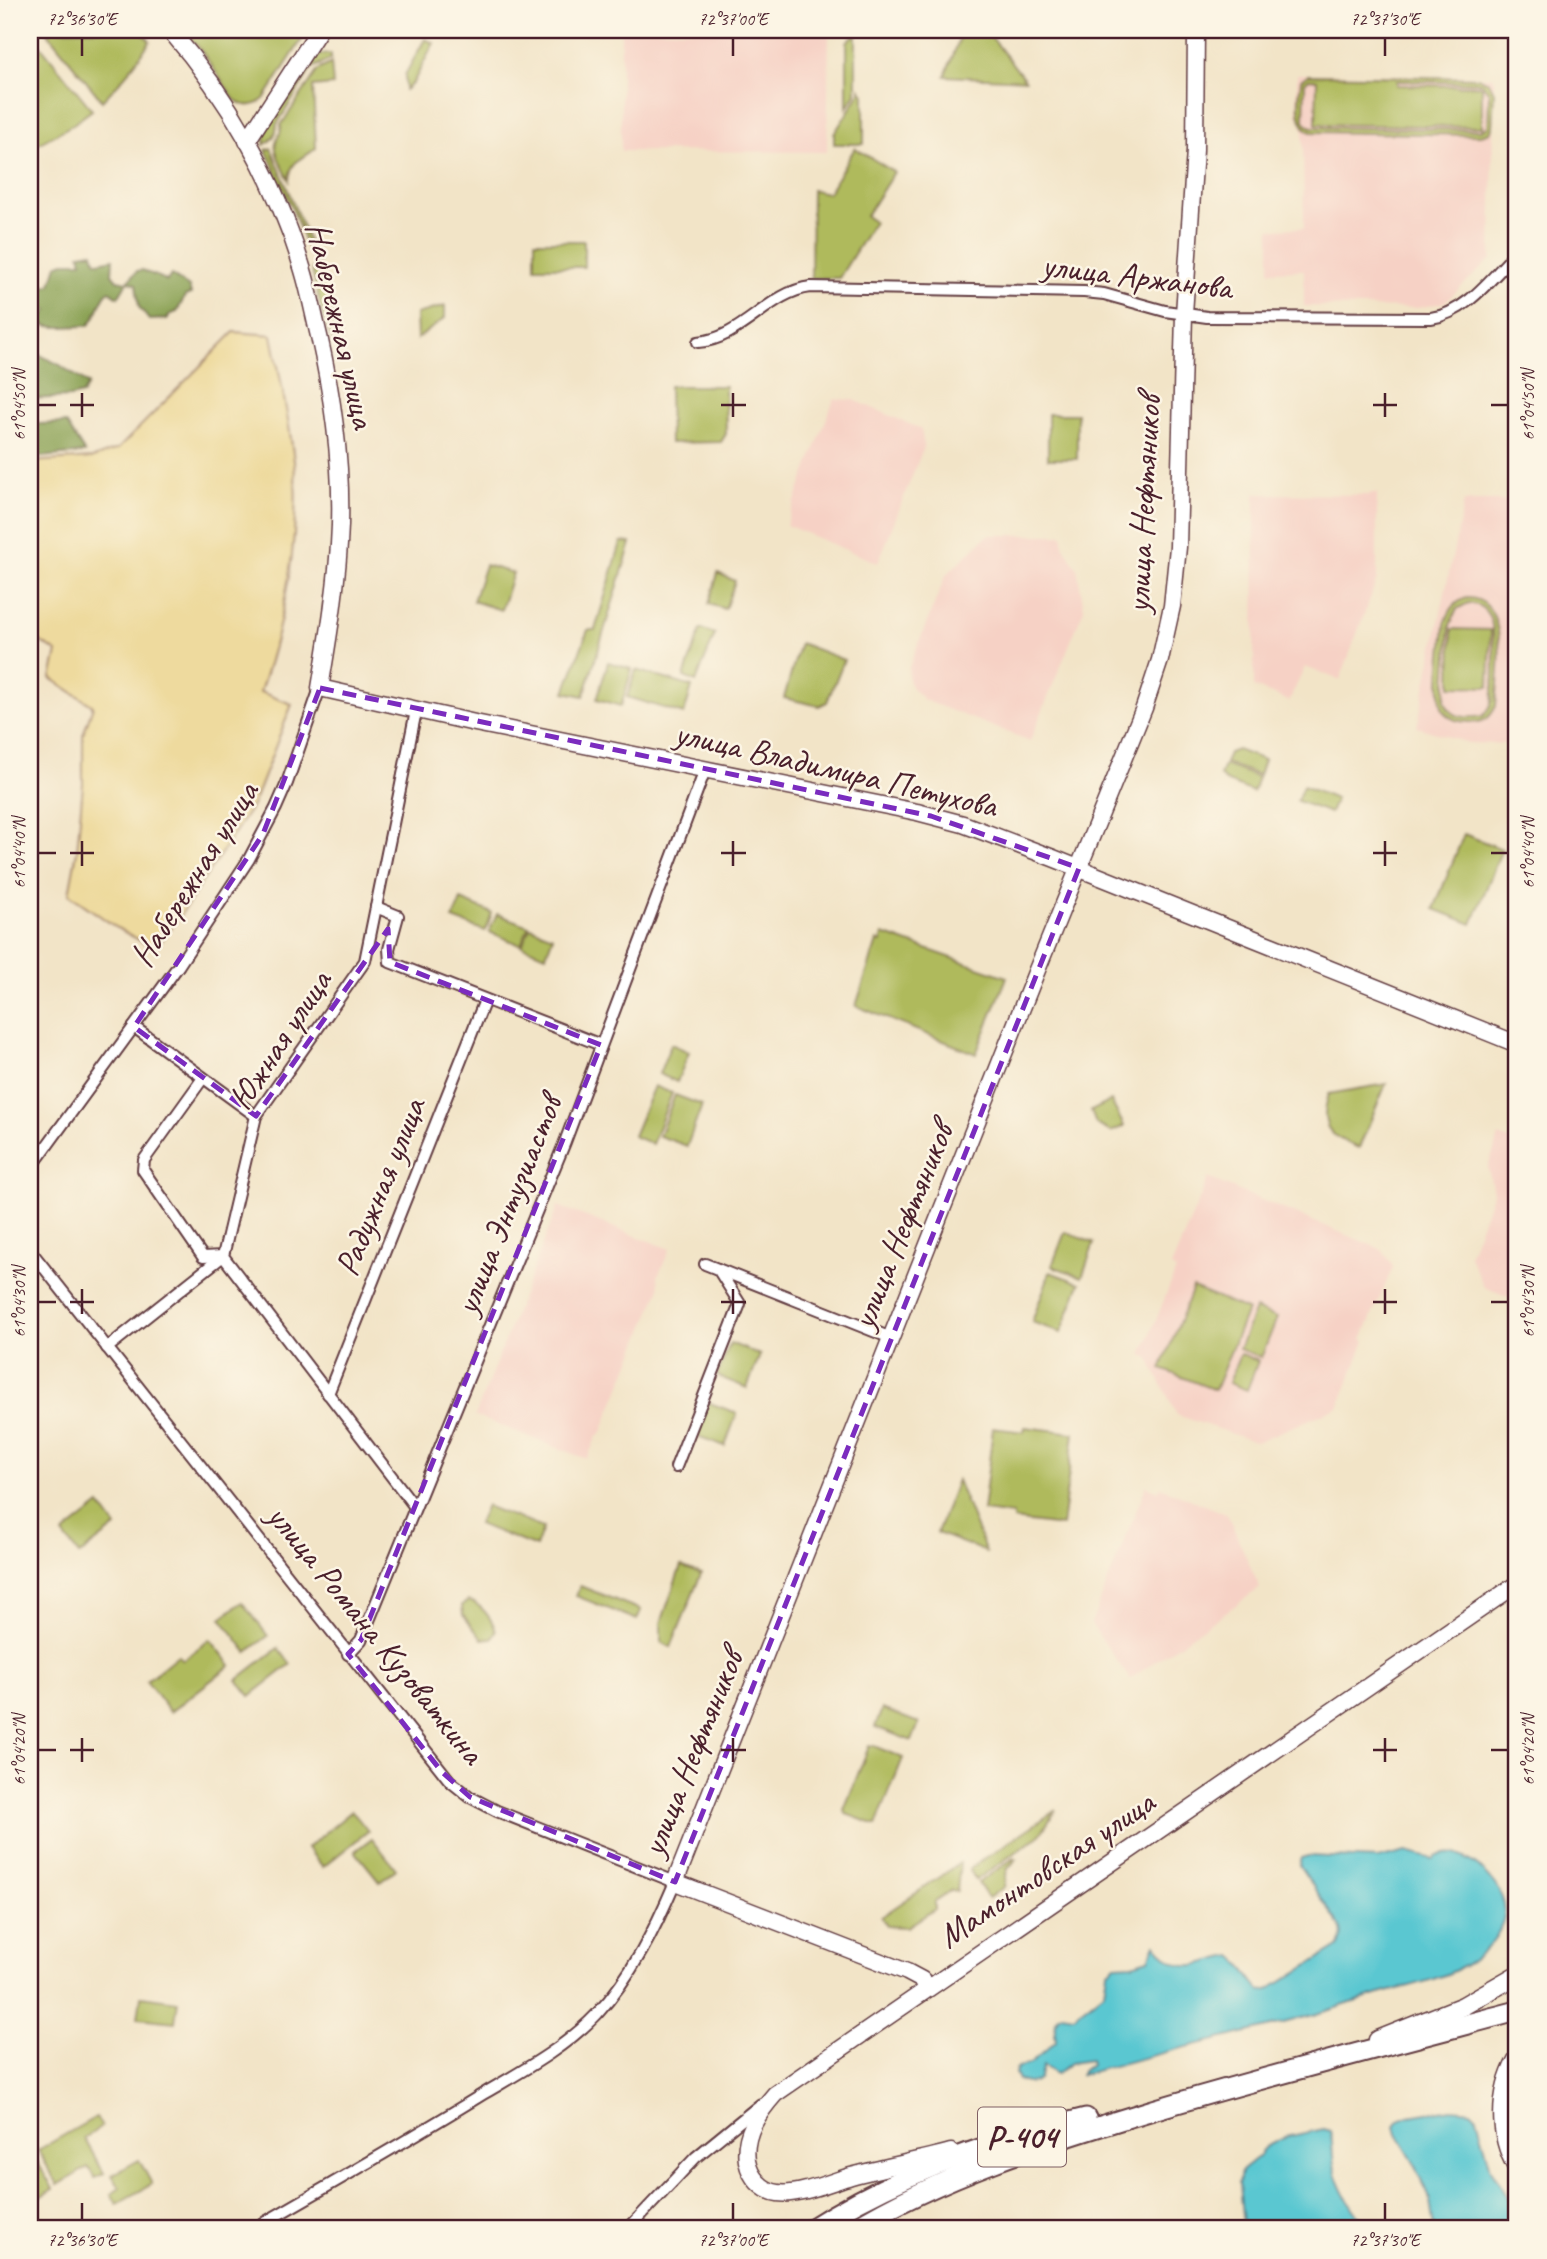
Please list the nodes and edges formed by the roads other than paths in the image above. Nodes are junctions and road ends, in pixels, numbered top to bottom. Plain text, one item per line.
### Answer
1 (170, 30) edge
2 (319, 30) edge
3 (1196, 30) edge
4 (247, 141) junction
5 (1517, 251) edge
6 (1184, 314) junction
7 (698, 342) dead end
8 (320, 688) junction
9 (416, 711) junction
10 (705, 770) junction
11 (1079, 868) junction
12 (376, 907) junction
13 (485, 1000) junction
14 (134, 1027) junction
15 (1517, 1044) edge
16 (601, 1045) junction
17 (203, 1079) junction
18 (256, 1116) junction
19 (30, 1169) edge
20 (30, 1250) edge
21 (223, 1256) junction
22 (705, 1264) dead end
23 (718, 1269) junction
24 (891, 1338) junction
25 (107, 1348) junction
26 (328, 1394) junction
27 (676, 1467) dead end
28 (415, 1507) junction
29 (1517, 1584) edge
30 (348, 1654) junction
31 (675, 1882) junction
32 (1517, 1975) edge
33 (928, 1988) junction
34 (1517, 2011) edge
35 (1517, 2060) edge
36 (1286, 2072) junction
37 (1247, 2082) junction
38 (775, 2094) junction
39 (1047, 2128) junction
40 (1517, 2167) edge
41 (253, 2229) edge
42 (628, 2229) edge
43 (811, 2229) edge
44 (853, 2229) edge

1 - 4 main road, Набережная улица
2 - 4 main road
3 - 6 main road, улица Нефтяников
4 - 8 main road, Набережная улица
5 - 6 street, улица Аржанова
6 - 7 street, улица Аржанова
6 - 11 main road, улица Нефтяников
8 - 9 main road, улица Владимира Петухова
8 - 14 street, Набережная улица
9 - 10 main road, улица Владимира Петухова
9 - 12 street, Южная улица
10 - 11 main road, улица Владимира Петухова
10 - 16 street, улица Энтузиастов
11 - 15 main road, улица Владимира Петухова
11 - 24 main road, улица Нефтяников
12 - 13 street
12 - 18 street, Южная улица
13 - 16 street
13 - 26 street, Радужная улица
14 - 17 street
14 - 19 street, Набережная улица
16 - 28 street, улица Энтузиастов
17 - 18 street
17 - 21 street
18 - 21 street, Южная улица
20 - 25 street, улица Романа Кузоваткина
21 - 25 street
21 - 26 street
22 - 23 street
23 - 24 street
23 - 27 street
24 - 31 main road, улица Нефтяников
25 - 30 street, улица Романа Кузоваткина
26 - 28 street
28 - 30 street, улица Энтузиастов
29 - 33 main road, Мамонтовская улица
30 - 31 street, улица Романа Кузоваткина
31 - 33 main road, улица Романа Кузоваткина
31 - 41 street, улица Нефтяников
32 - 36 main road
33 - 38 main road, Мамонтовская улица
34 - 36 highway, Р-404
35 - 40 main road
36 - 37 highway, Р-404
37 - 39 highway, Р-404
37 - 44 highway, Р-404
38 - 39 main road
38 - 42 street, Мамонтовская улица
39 - 43 highway, Р-404

